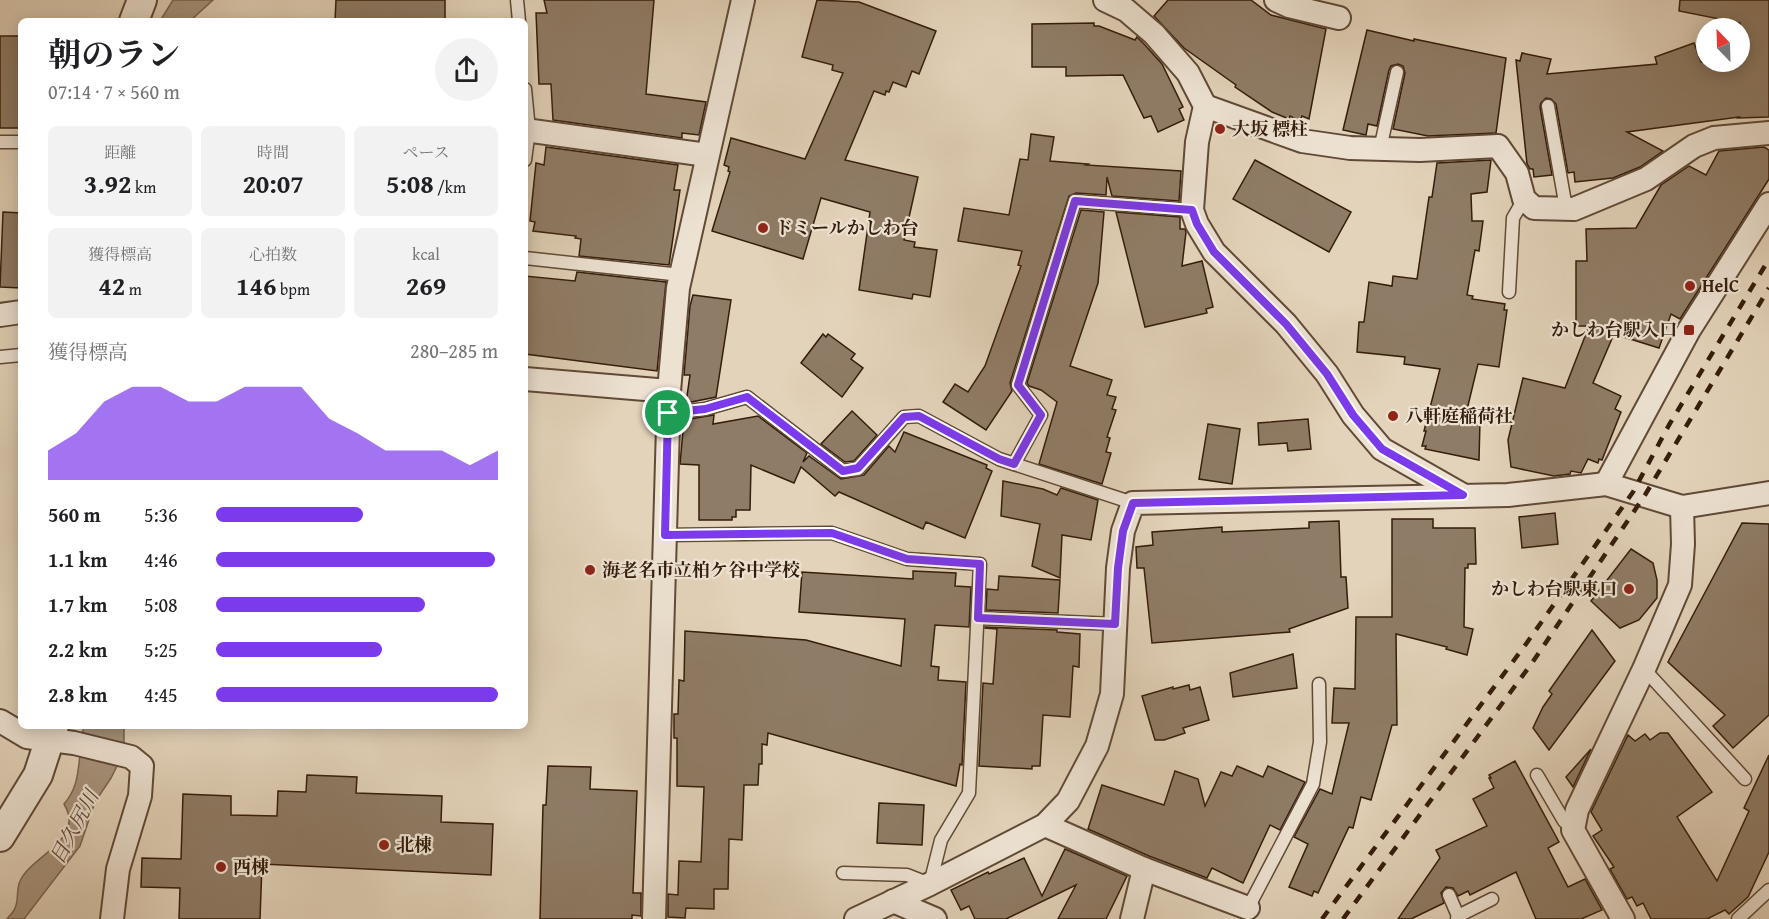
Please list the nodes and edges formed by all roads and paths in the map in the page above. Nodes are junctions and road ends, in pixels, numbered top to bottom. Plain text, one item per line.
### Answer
1 (142, 0) edge
2 (517, 0) edge
3 (743, 0) edge
4 (1105, 0) edge
5 (1276, 0) edge
6 (135, 18) edge
7 (519, 18) edge
8 (1339, 18) dead end
9 (1397, 72) dead end
10 (1205, 106) junction
11 (1548, 106) dead end
12 (528, 130) edge
13 (1769, 133) edge
14 (0, 142) edge
15 (18, 142) edge
16 (1380, 149) junction
17 (707, 156) junction
18 (1524, 200) junction
19 (1769, 204) edge
20 (1566, 208) junction
21 (1192, 210) junction
22 (528, 258) edge
23 (681, 275) junction
24 (1509, 292) dead end
25 (18, 312) edge
26 (0, 315) edge
27 (18, 355) edge
28 (0, 357) edge
29 (528, 379) edge
30 (669, 402) junction
31 (1014, 464) junction
32 (1606, 484) junction
33 (1769, 493) edge
34 (1463, 495) junction
35 (1133, 503) junction
36 (1682, 507) junction
37 (665, 535) junction
38 (978, 618) junction
39 (1115, 624) junction
40 (1644, 669) junction
41 (1319, 684) dead end
42 (0, 721) edge
43 (60, 737) edge
44 (1537, 775) dead end
45 (1744, 779) dead end
46 (1045, 825) junction
47 (1573, 830) junction
48 (0, 837) edge
49 (1144, 868) junction
50 (843, 873) dead end
51 (930, 884) junction
52 (1769, 890) edge
53 (1449, 895) dead end
54 (1492, 899) dead end
55 (893, 901) junction
56 (1248, 908) joint
57 (1457, 918) edge
58 (112, 919) edge
59 (654, 919) edge
60 (856, 919) edge
61 (935, 919) edge
62 (1132, 919) edge
63 (1623, 919) edge
64 (1738, 919) edge

1 - 6 street
2 - 7 lane
3 - 17 street
4 - 10 street
5 - 8 street
9 - 16 lane
10 - 16 street
10 - 21 street
11 - 20 lane
12 - 17 street
13 - 20 street
14 - 15 lane
16 - 18 street
17 - 23 street
18 - 20 street
18 - 24 lane
19 - 32 street
21 - 31 lane
21 - 34 street
22 - 23 lane
23 - 30 street
25 - 26 street
27 - 28 lane
29 - 30 street
30 - 31 lane
30 - 37 street
31 - 35 lane
32 - 34 street
32 - 36 street
33 - 36 street
34 - 35 street
35 - 39 street
36 - 40 street
37 - 38 lane
37 - 59 street
38 - 39 lane
38 - 51 lane
39 - 46 street
40 - 45 lane
40 - 47 street
41 - 56 lane
42 - 43 street
43 - 48 street
43 - 58 street
44 - 47 lane
46 - 49 street
46 - 51 street
47 - 63 street
49 - 56 street
49 - 62 street
50 - 51 lane
51 - 55 street
52 - 64 lane
53 - 57 lane
54 - 57 lane
55 - 60 street
55 - 61 street

